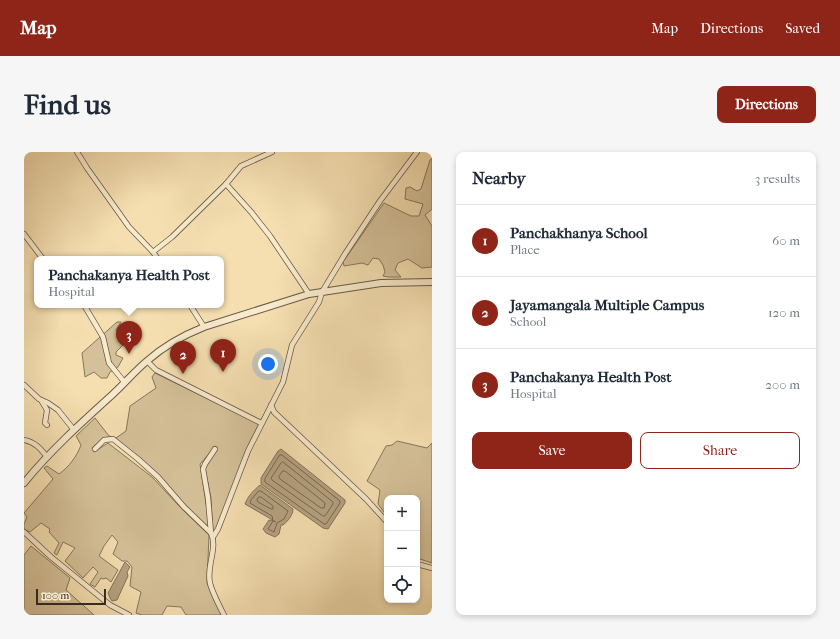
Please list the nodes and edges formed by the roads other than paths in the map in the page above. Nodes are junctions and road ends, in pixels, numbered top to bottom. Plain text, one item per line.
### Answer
1 (77, 152) edge
2 (272, 152) edge
3 (417, 152) edge
4 (226, 184) junction
5 (24, 234) edge
6 (153, 252) junction
7 (41, 256) edge
8 (156, 256) edge
9 (432, 282) edge
10 (322, 292) junction
11 (309, 294) junction
12 (86, 308) edge
13 (192, 308) edge
14 (204, 327) junction
15 (147, 361) junction
16 (125, 383) junction
17 (24, 385) edge
18 (41, 400) junction
19 (271, 405) junction
20 (261, 423) junction
21 (47, 425) dead end
22 (74, 430) junction
23 (24, 440) edge
24 (95, 449) dead end
25 (215, 449) dead end
26 (47, 457) junction
27 (24, 483) edge
28 (384, 519) edge
29 (24, 532) edge
30 (212, 535) junction
31 (420, 565) edge
32 (432, 568) edge
33 (129, 615) edge
34 (224, 615) edge

1 - 6 street
2 - 4 street
3 - 10 street
4 - 6 street
4 - 11 street
5 - 7 street
6 - 8 street
9 - 10 street
10 - 11 street
10 - 19 street
11 - 14 street
12 - 16 street
13 - 14 street
14 - 15 street
15 - 16 street
15 - 20 street
16 - 22 street
17 - 18 street
18 - 21 street
18 - 22 street
19 - 20 street
19 - 28 street
20 - 30 street
22 - 26 street
23 - 26 street
24 - 30 street
25 - 30 street
26 - 27 street
29 - 33 street
30 - 34 street
31 - 32 street

